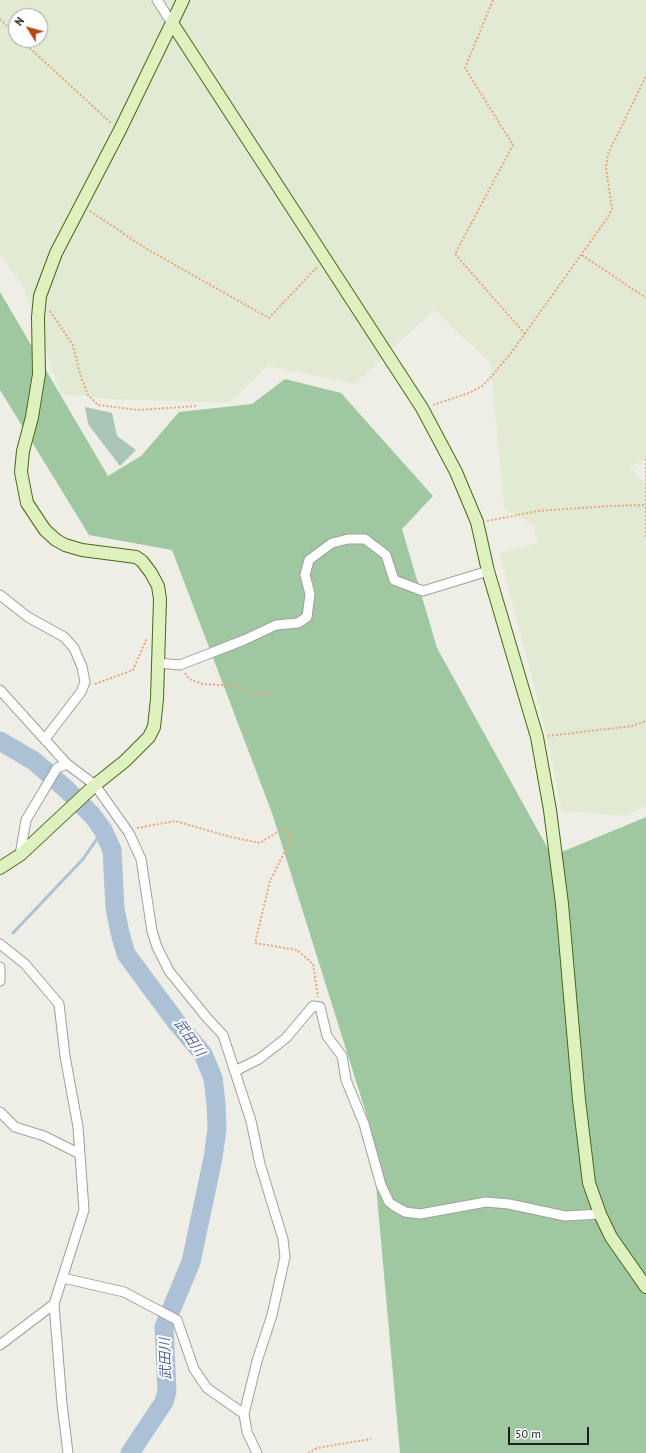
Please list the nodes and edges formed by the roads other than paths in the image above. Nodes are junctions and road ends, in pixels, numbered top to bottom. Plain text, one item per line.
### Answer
1 (157, 0) edge
2 (183, 0) edge
3 (172, 23) junction
4 (488, 571) junction
5 (0, 596) edge
6 (157, 663) junction
7 (0, 690) edge
8 (45, 739) junction
9 (67, 764) junction
10 (92, 788) junction
11 (20, 855) junction
12 (0, 868) edge
13 (0, 944) edge
14 (0, 967) edge
15 (0, 981) edge
16 (235, 1071) junction
17 (0, 1112) edge
18 (80, 1154) junction
19 (600, 1214) junction
20 (63, 1278) junction
21 (646, 1287) edge
22 (54, 1304) junction
23 (0, 1345) edge
24 (244, 1414) junction
25 (68, 1453) edge
26 (257, 1453) edge

1 - 3 street
2 - 3 street
3 - 4 street
3 - 6 street
4 - 6 street
4 - 19 street
5 - 8 street
6 - 10 street
7 - 8 street
8 - 9 street
9 - 10 street
9 - 11 street
10 - 11 street
10 - 16 street
11 - 12 street
13 - 18 street
14 - 15 street
16 - 19 street
16 - 24 street
17 - 18 street
18 - 20 street
19 - 21 street
20 - 22 street
20 - 24 street
22 - 23 street
22 - 25 street
24 - 26 street

